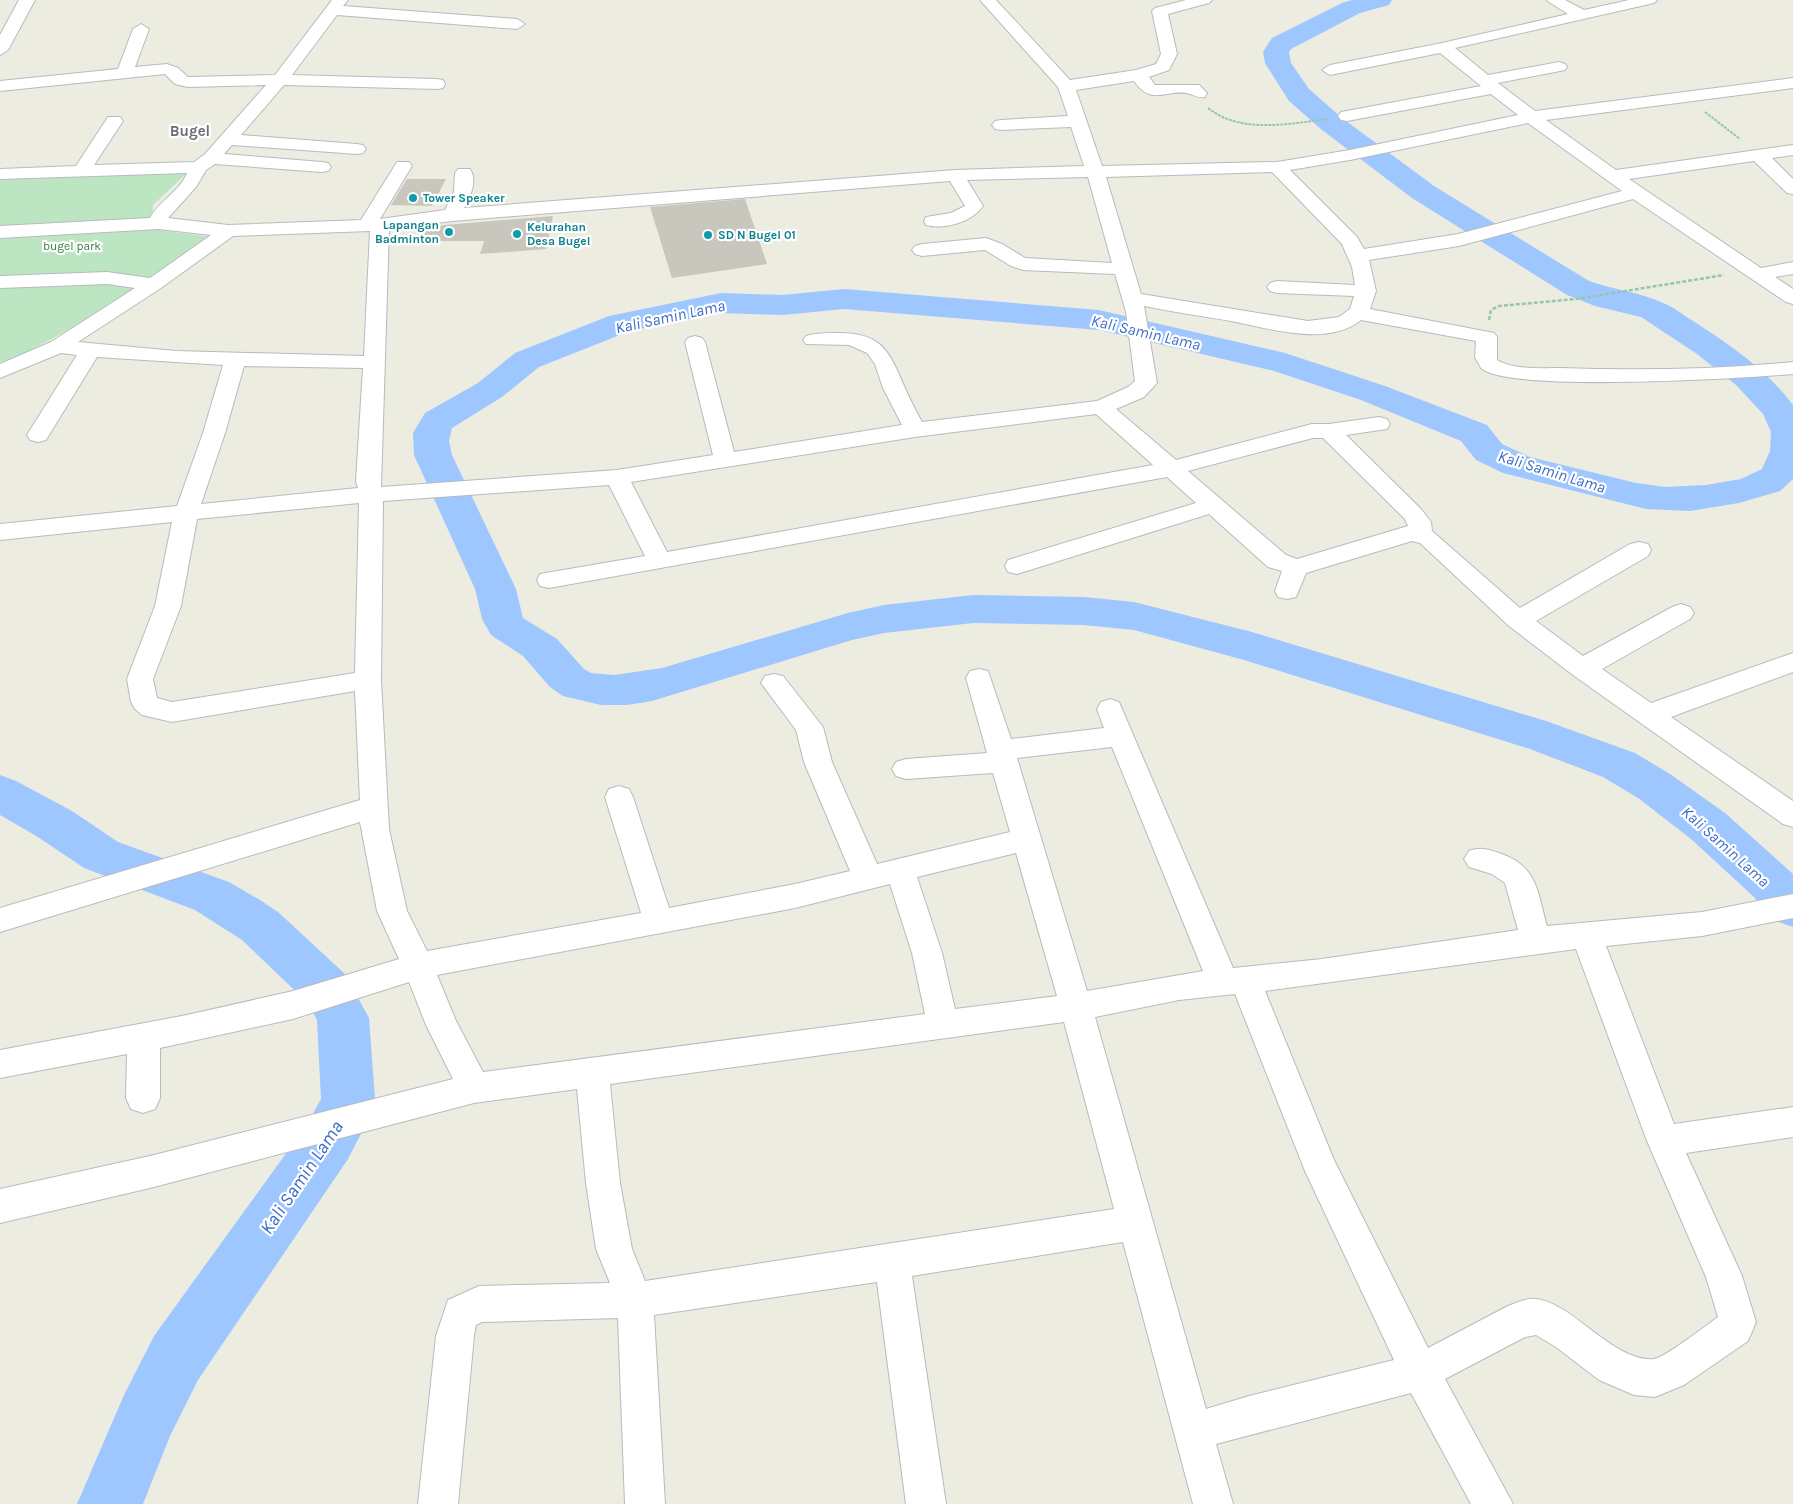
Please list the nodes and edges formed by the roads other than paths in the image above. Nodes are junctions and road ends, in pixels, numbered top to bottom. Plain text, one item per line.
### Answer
1 (27, 0) edge
2 (400, 0) edge
3 (991, 0) edge
4 (1204, 0) edge
5 (1554, 0) edge
6 (1649, 0) edge
7 (337, 5) edge
8 (388, 14) junction
9 (1583, 16) junction
10 (517, 24) dead end
11 (6, 25) edge
12 (141, 29) dead end
13 (1446, 47) junction
14 (0, 50) edge
15 (1559, 67) dead end
16 (1330, 70) dead end
17 (124, 72) junction
18 (1139, 75) junction
19 (280, 80) junction
20 (1793, 83) edge
21 (437, 84) dead end
22 (1488, 84) junction
23 (0, 86) edge
24 (1066, 86) junction
25 (1199, 93) road end
26 (1347, 116) road end
27 (1531, 117) junction
28 (1079, 120) junction
29 (114, 121) dead end
30 (1001, 125) dead end
31 (227, 139) junction
32 (357, 149) dead end
33 (1793, 150) edge
34 (1759, 156) junction
35 (203, 163) junction
36 (403, 166) dead end
37 (322, 167) dead end
38 (1277, 167) junction
39 (1095, 171) junction
40 (81, 172) junction
41 (464, 173) dead end
42 (0, 174) edge
43 (955, 175) junction
44 (1613, 176) junction
45 (1793, 189) edge
46 (1636, 193) junction
47 (452, 214) junction
48 (933, 221) dead end
49 (159, 223) junction
50 (373, 225) junction
51 (228, 231) junction
52 (0, 232) edge
53 (922, 250) dead end
54 (1359, 256) junction
55 (1793, 268) edge
56 (1124, 269) junction
57 (1757, 272) junction
58 (0, 282) edge
59 (154, 284) junction
60 (1277, 287) dead end
61 (1366, 291) junction
62 (1132, 298) junction
63 (1793, 298) edge
64 (1359, 313) junction
65 (813, 340) dead end
66 (695, 342) dead end
67 (58, 346) junction
68 (90, 351) junction
69 (235, 360) junction
70 (374, 362) junction
71 (1793, 368) edge
72 (0, 372) edge
73 (1101, 408) junction
74 (1380, 424) dead end
75 (915, 430) junction
76 (1328, 431) junction
77 (38, 435) dead end
78 (725, 459) junction
79 (1170, 469) junction
80 (618, 477) junction
81 (371, 494) junction
82 (1214, 505) junction
83 (186, 514) junction
84 (0, 532) edge
85 (1421, 535) junction
86 (1639, 550) dead end
87 (660, 561) junction
88 (1017, 566) dead end
89 (1296, 566) junction
90 (549, 580) dead end
91 (1287, 591) dead end
92 (1680, 613) dead end
93 (1518, 620) junction
94 (1793, 662) edge
95 (1582, 668) junction
96 (979, 678) dead end
97 (368, 680) junction
98 (774, 683) dead end
99 (1110, 709) dead end
100 (1650, 714) junction
101 (1121, 736) junction
102 (1003, 756) junction
103 (906, 769) dead end
104 (619, 797) dead end
105 (374, 807) junction
106 (1793, 816) edge
107 (1026, 839) junction
108 (1479, 860) dead end
109 (900, 869) junction
110 (867, 876) junction
111 (1793, 906) edge
112 (0, 920) edge
113 (659, 922) junction
114 (1587, 936) junction
115 (1536, 940) junction
116 (418, 966) junction
117 (1234, 981) junction
118 (1076, 1007) junction
119 (943, 1025) junction
120 (144, 1037) junction
121 (0, 1064) edge
122 (592, 1073) junction
123 (474, 1088) junction
124 (143, 1098) dead end
125 (1792, 1122) edge
126 (1664, 1141) junction
127 (0, 1206) edge
128 (1135, 1223) junction
129 (892, 1262) junction
130 (634, 1300) junction
131 (1420, 1372) junction
132 (1194, 1432) junction
133 (438, 1504) edge
134 (645, 1504) edge
135 (926, 1504) edge
136 (1213, 1504) edge
137 (1493, 1504) edge

1 - 11 street
2 - 8 street
3 - 24 street
4 - 18 street
5 - 9 street
6 - 9 street
7 - 8 street
7 - 19 street
8 - 10 street
9 - 13 street
11 - 14 street
12 - 17 street
13 - 16 street
13 - 22 street
15 - 22 street
17 - 19 street
17 - 23 street
18 - 24 street
18 - 25 street
19 - 21 street
19 - 31 street
20 - 27 street
22 - 26 street
22 - 27 street
24 - 28 street
27 - 38 street
27 - 44 street
28 - 30 street
28 - 39 street
29 - 40 street
31 - 32 street
31 - 35 street
33 - 34 street
34 - 44 street
34 - 45 street
35 - 37 street
35 - 40 street
35 - 49 street
36 - 50 street
38 - 39 street
38 - 54 street
39 - 43 street
39 - 56 street
40 - 42 street
41 - 47 street
43 - 47 street
43 - 48 street
44 - 46 street
46 - 54 street
46 - 57 street
47 - 50 street
49 - 51 street
49 - 52 street
50 - 51 street
50 - 70 street
51 - 59 street
53 - 56 street
54 - 61 street
55 - 57 street
56 - 62 street
57 - 63 street
58 - 59 street
59 - 67 street
60 - 61 street
61 - 64 street
62 - 64 street
62 - 73 street
64 - 71 street
65 - 75 street
66 - 78 street
67 - 68 street
67 - 72 street
68 - 69 street
68 - 77 street
69 - 70 street
69 - 83 street
70 - 81 street
73 - 75 street
73 - 79 street
74 - 76 street
75 - 78 street
76 - 79 street
76 - 85 street
78 - 80 street
79 - 82 street
79 - 87 street
80 - 81 street
80 - 87 street
81 - 83 street
81 - 97 street
82 - 88 street
82 - 89 street
83 - 84 street
83 - 97 street
85 - 89 street
85 - 93 street
86 - 93 street
87 - 90 street
89 - 91 street
92 - 95 street
93 - 95 street
94 - 100 street
95 - 100 street
96 - 102 street
97 - 105 street
98 - 110 street
99 - 101 street
100 - 106 street
101 - 102 street
101 - 117 street
102 - 103 street
102 - 107 street
104 - 113 street
105 - 112 street
105 - 116 street
107 - 109 street
107 - 118 street
108 - 115 street
109 - 110 street
109 - 119 street
110 - 113 street
111 - 114 street
113 - 116 street
114 - 115 street
114 - 126 street
115 - 117 street
116 - 120 street
116 - 123 street
117 - 118 street
117 - 131 street
118 - 119 street
118 - 128 street
119 - 122 street
120 - 121 street
120 - 124 street
122 - 123 street
122 - 130 street
123 - 127 street
125 - 126 street
126 - 131 street
128 - 129 street
128 - 132 street
129 - 130 street
129 - 135 street
130 - 133 street
130 - 134 street
131 - 132 street
131 - 137 street
132 - 136 street

